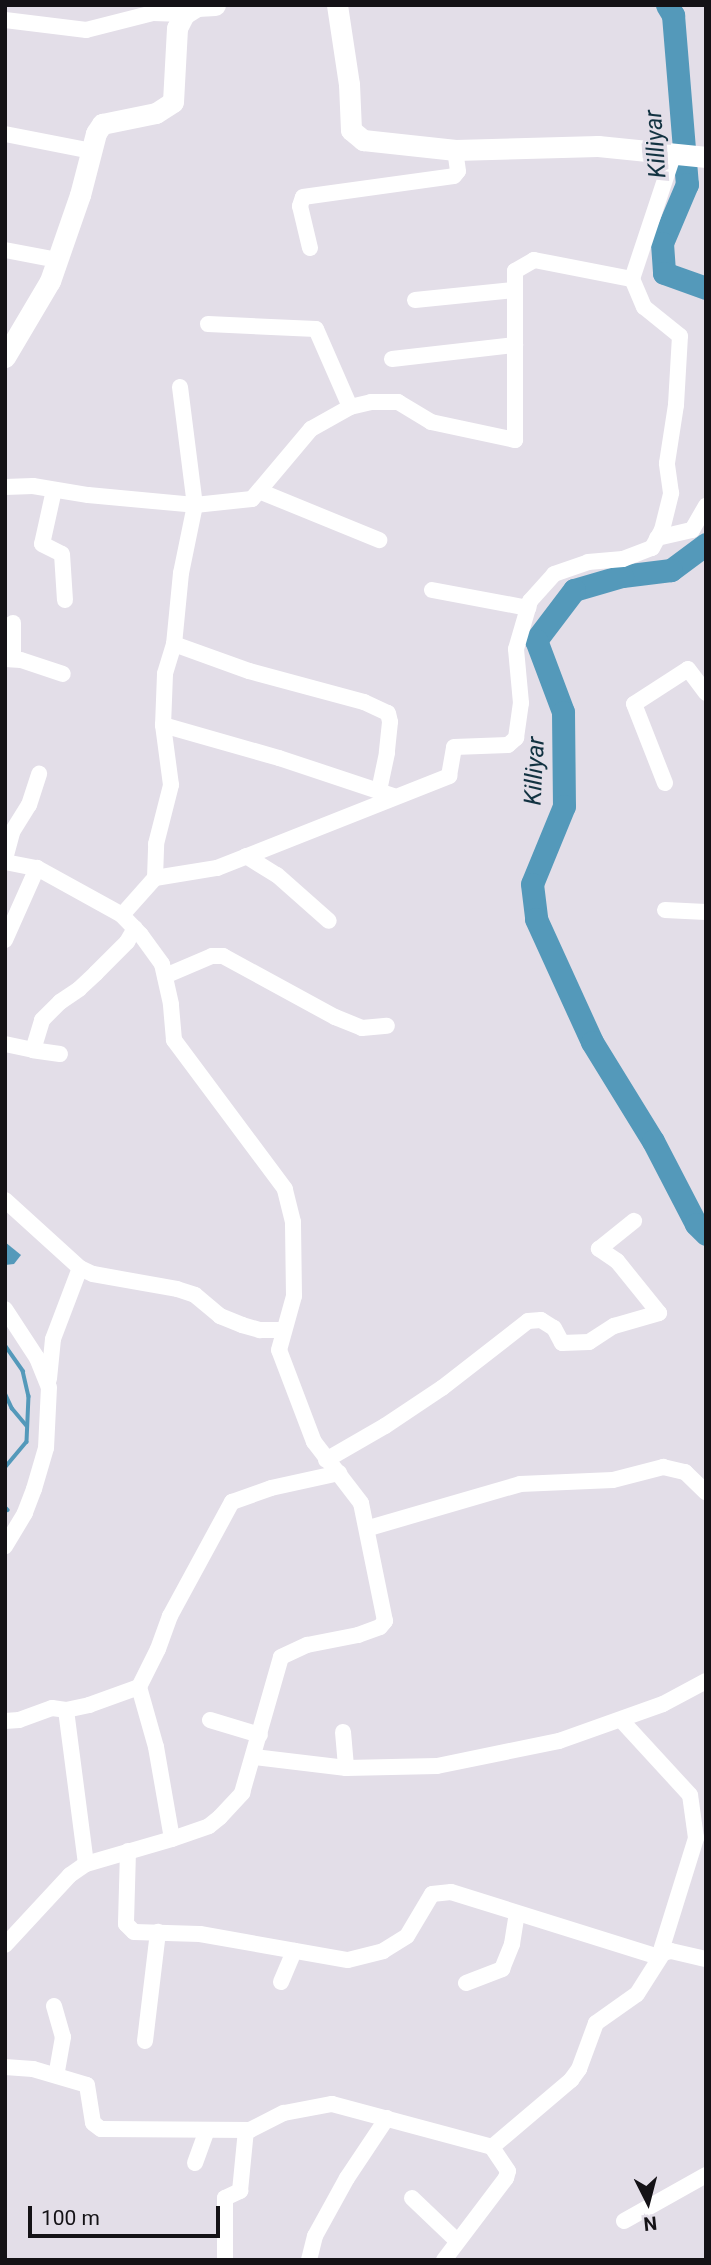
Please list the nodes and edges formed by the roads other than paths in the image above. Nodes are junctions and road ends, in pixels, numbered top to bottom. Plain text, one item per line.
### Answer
1 (215, 5) edge
2 (337, 5) edge
3 (151, 9) edge
4 (184, 14) junction
5 (5, 20) edge
6 (5, 134) edge
7 (455, 150) junction
8 (92, 151) junction
9 (673, 156) junction
10 (703, 157) edge
11 (310, 248) dead end
12 (5, 250) edge
13 (58, 260) junction
14 (632, 279) junction
15 (514, 290) junction
16 (415, 300) dead end
17 (208, 324) dead end
18 (515, 345) junction
19 (6, 354) edge
20 (392, 359) dead end
21 (180, 387) dead end
22 (350, 407) junction
23 (5, 486) edge
24 (54, 490) junction
25 (259, 491) junction
26 (195, 505) junction
27 (706, 506) edge
28 (657, 538) junction
29 (379, 540) dead end
30 (432, 590) dead end
31 (65, 600) dead end
32 (528, 608) junction
33 (13, 623) dead end
34 (174, 644) junction
35 (9, 659) edge
36 (63, 674) dead end
37 (706, 693) edge
38 (163, 725) junction
39 (39, 774) dead end
40 (665, 783) dead end
41 (386, 794) junction
42 (246, 856) junction
43 (5, 861) edge
44 (37, 868) junction
45 (155, 878) junction
46 (665, 910) dead end
47 (706, 912) edge
48 (122, 915) junction
49 (329, 921) dead end
50 (135, 928) junction
51 (5, 940) edge
52 (165, 976) junction
53 (387, 1026) dead end
54 (5, 1044) edge
55 (33, 1050) junction
56 (60, 1054) dead end
57 (5, 1200) edge
58 (634, 1221) dead end
59 (80, 1268) junction
60 (5, 1309) edge
61 (282, 1331) junction
62 (49, 1387) junction
63 (326, 1460) junction
64 (339, 1473) junction
65 (706, 1492) edge
66 (369, 1528) junction
67 (5, 1546) edge
68 (706, 1681) edge
69 (139, 1687) junction
70 (66, 1710) junction
71 (210, 1720) dead end
72 (5, 1721) edge
73 (622, 1721) junction
74 (342, 1732) dead end
75 (260, 1735) junction
76 (254, 1757) junction
77 (346, 1768) junction
78 (172, 1839) junction
79 (128, 1851) junction
80 (86, 1864) junction
81 (517, 1913) junction
82 (158, 1932) junction
83 (5, 1945) edge
84 (294, 1951) junction
85 (659, 1957) junction
86 (706, 1959) edge
87 (281, 1982) dead end
88 (466, 1983) dead end
89 (54, 2006) dead end
90 (145, 2041) dead end
91 (5, 2067) edge
92 (56, 2075) junction
93 (387, 2118) junction
94 (207, 2130) junction
95 (246, 2130) junction
96 (492, 2147) junction
97 (195, 2162) dead end
98 (706, 2175) edge
99 (412, 2198) dead end
100 (624, 2221) dead end
101 (457, 2241) junction
102 (225, 2260) edge
103 (309, 2260) edge
104 (444, 2260) edge

1 - 4 street
2 - 7 street
3 - 4 street
3 - 5 street
4 - 8 street
6 - 8 street
7 - 9 street
7 - 11 street
8 - 13 street
9 - 10 street
9 - 14 street
12 - 13 street
13 - 19 street
14 - 15 street
14 - 28 street
15 - 16 street
15 - 18 street
17 - 22 street
18 - 20 street
18 - 22 street
21 - 26 street
22 - 25 street
23 - 24 street
24 - 26 street
24 - 31 street
25 - 26 street
25 - 29 street
26 - 34 street
27 - 28 street
28 - 32 street
30 - 32 street
32 - 41 street
33 - 35 street
34 - 38 street
34 - 41 street
35 - 36 street
37 - 40 street
38 - 41 street
38 - 45 street
39 - 43 street
41 - 42 street
42 - 45 street
42 - 49 street
43 - 44 street
44 - 48 street
44 - 51 street
45 - 48 street
46 - 47 street
48 - 50 street
50 - 52 street
50 - 55 street
52 - 53 street
52 - 61 street
54 - 55 street
55 - 56 street
57 - 59 street
58 - 63 street
59 - 61 street
59 - 62 street
60 - 62 street
61 - 63 street
62 - 67 street
63 - 64 street
64 - 66 street
64 - 69 street
65 - 66 street
66 - 75 street
68 - 73 street
69 - 70 street
69 - 78 street
70 - 72 street
70 - 80 street
71 - 75 street
73 - 77 street
73 - 85 street
74 - 77 street
75 - 76 street
76 - 77 street
76 - 78 street
78 - 79 street
79 - 80 street
79 - 82 street
80 - 83 street
81 - 84 street
81 - 85 street
81 - 88 street
82 - 84 street
82 - 90 street
84 - 87 street
85 - 86 street
85 - 96 street
89 - 92 street
91 - 92 street
92 - 94 street
93 - 95 street
93 - 96 street
93 - 103 street
94 - 95 street
94 - 97 street
95 - 102 street
96 - 101 street
98 - 100 street
99 - 101 street
101 - 104 street

